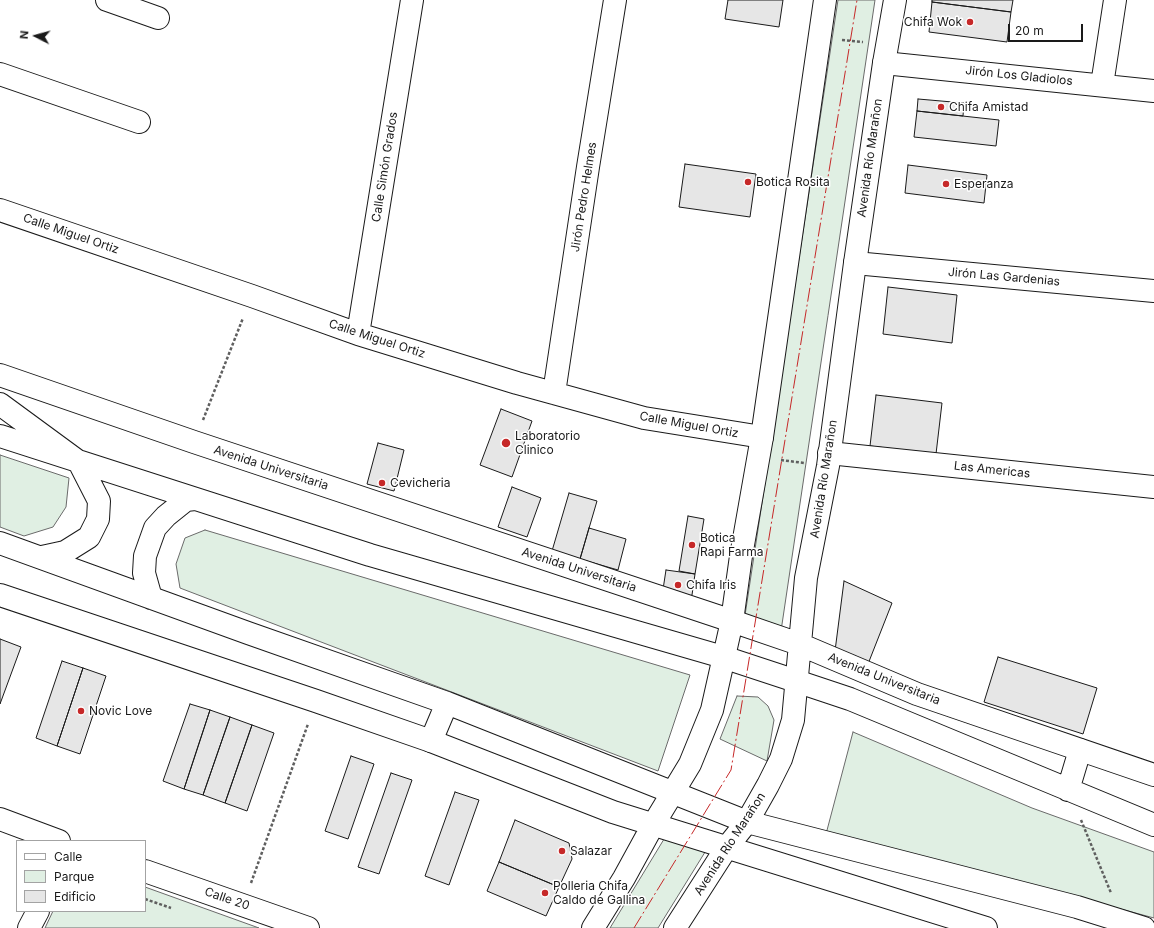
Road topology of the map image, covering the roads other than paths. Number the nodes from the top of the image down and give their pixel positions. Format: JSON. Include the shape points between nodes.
{"nodes":[{"id":1,"x":107,"y":0,"type":"edge"},
{"id":2,"x":412,"y":0,"type":"edge"},
{"id":3,"x":615,"y":0,"type":"edge"},
{"id":4,"x":825,"y":0,"type":"edge"},
{"id":5,"x":895,"y":0,"type":"edge"},
{"id":6,"x":1115,"y":0,"type":"edge"},
{"id":7,"x":158,"y":18,"type":"dead end"},
{"id":8,"x":886,"y":54,"type":"junction"},
{"id":9,"x":0,"y":74,"type":"edge"},
{"id":10,"x":1102,"y":85,"type":"junction"},
{"id":11,"x":1154,"y":91,"type":"edge"},
{"id":12,"x":139,"y":122,"type":"dead end"},
{"id":13,"x":0,"y":210,"type":"edge"},
{"id":14,"x":855,"y":263,"type":"junction"},
{"id":15,"x":1154,"y":291,"type":"edge"},
{"id":16,"x":358,"y":334,"type":"junction"},
{"id":17,"x":0,"y":375,"type":"edge"},
{"id":18,"x":554,"y":393,"type":"junction"},
{"id":19,"x":0,"y":404,"type":"edge"},
{"id":20,"x":0,"y":436,"type":"edge"},
{"id":21,"x":760,"y":447,"type":"junction"},
{"id":22,"x":829,"y":460,"type":"junction"},
{"id":23,"x":79,"y":462,"type":"junction"},
{"id":24,"x":1154,"y":486,"type":"edge"},
{"id":25,"x":195,"y":499,"type":"junction"},
{"id":26,"x":0,"y":543,"type":"edge"},
{"id":27,"x":42,"y":557,"type":"junction"},
{"id":28,"x":1,"y":597,"type":"edge"},
{"id":29,"x":151,"y":598,"type":"junction"},
{"id":30,"x":732,"y":621,"type":"junction"},
{"id":31,"x":799,"y":644,"type":"junction"},
{"id":32,"x":723,"y":657,"type":"junction"},
{"id":33,"x":796,"y":681,"type":"junction"},
{"id":34,"x":447,"y":703,"type":"junction"},
{"id":35,"x":431,"y":741,"type":"junction"},
{"id":36,"x":1080,"y":750,"type":"junction"},
{"id":37,"x":1154,"y":775,"type":"edge"},
{"id":38,"x":1068,"y":790,"type":"junction"},
{"id":39,"x":672,"y":793,"type":"junction"},
{"id":40,"x":0,"y":819,"type":"edge"},
{"id":41,"x":747,"y":822,"type":"junction"},
{"id":42,"x":653,"y":824,"type":"junction"},
{"id":43,"x":1154,"y":825,"type":"edge"},
{"id":44,"x":56,"y":840,"type":"edge"},
{"id":45,"x":727,"y":847,"type":"junction"},
{"id":46,"x":146,"y":871,"type":"edge"},
{"id":47,"x":38,"y":912,"type":"edge"},
{"id":48,"x":1116,"y":925,"type":"edge"},
{"id":49,"x":30,"y":928,"type":"edge"},
{"id":50,"x":308,"y":928,"type":"edge"},
{"id":51,"x":593,"y":928,"type":"edge"},
{"id":52,"x":675,"y":928,"type":"edge"},
{"id":53,"x":986,"y":928,"type":"edge"},
{"id":54,"x":1144,"y":928,"type":"edge"}],
"edges":[{"from":1,"to":7,"type":"main road"},
{"from":2,"to":16,"type":"main road","name":"Calle Simón Grados"},
{"from":3,"to":18,"type":"main road","name":"Jirón Pedro Helmes"},
{"from":4,"to":21,"type":"main road"},
{"from":5,"to":8,"type":"main road","name":"Avenida Río Marañon"},
{"from":6,"to":10,"type":"main road"},
{"from":8,"to":10,"type":"main road","name":"Jirón Los Gladiolos"},
{"from":8,"to":14,"type":"main road","name":"Avenida Río Marañon"},
{"from":9,"to":12,"type":"main road"},
{"from":10,"to":11,"type":"main road","name":"Jirón Los Gladiolos"},
{"from":13,"to":16,"type":"main road","name":"Calle Miguel Ortiz"},
{"from":14,"to":15,"type":"main road","name":"Jirón Las Gardenias"},
{"from":14,"to":22,"type":"main road","name":"Avenida Río Marañon"},
{"from":16,"to":18,"type":"main road","name":"Calle Miguel Ortiz"},
{"from":17,"to":30,"type":"main road","name":"Avenida Universitaria"},
{"from":18,"to":21,"type":"main road","name":"Calle Miguel Ortiz"},
{"from":19,"to":23,"type":"main road"},
{"from":20,"to":23,"type":"main road"},
{"from":21,"to":30,"type":"main road"},
{"from":22,"to":24,"type":"main road","name":"Las Americas"},
{"from":22,"to":31,"type":"main road","name":"Avenida Río Marañon","via":[[806,578]]},
{"from":23,"to":25,"type":"main road"},
{"from":23,"to":27,"type":"main road","via":[[99,501],[98,519],[89,537],[65,552]]},
{"from":25,"to":29,"type":"main road","via":[[186,500],[155,528],[145,556],[144,573]]},
{"from":25,"to":32,"type":"main road","via":[[370,555]]},
{"from":26,"to":27,"type":"main road"},
{"from":27,"to":29,"type":"main road"},
{"from":28,"to":35,"type":"main road"},
{"from":29,"to":34,"type":"main road"},
{"from":30,"to":31,"type":"main road","name":"Avenida Universitaria"},
{"from":30,"to":32,"type":"main road"},
{"from":31,"to":33,"type":"main road","name":"Avenida Río Marañon"},
{"from":31,"to":36,"type":"main road","name":"Avenida Universitaria","via":[[917,694]]},
{"from":32,"to":33,"type":"main road"},
{"from":32,"to":39,"type":"main road","via":[[712,710],[690,764]]},
{"from":33,"to":38,"type":"main road","via":[[850,699]]},
{"from":33,"to":41,"type":"main road","name":"Avenida Río Marañon","via":[[793,720],[781,759]]},
{"from":34,"to":35,"type":"main road"},
{"from":34,"to":39,"type":"main road"},
{"from":35,"to":42,"type":"main road","via":[[613,812]]},
{"from":36,"to":37,"type":"main road","name":"Avenida Universitaria"},
{"from":36,"to":38,"type":"main road"},
{"from":38,"to":43,"type":"main road"},
{"from":39,"to":41,"type":"main road"},
{"from":39,"to":42,"type":"main road"},
{"from":40,"to":44,"type":"main road"},
{"from":41,"to":45,"type":"main road","name":"Avenida Río Marañon"},
{"from":41,"to":48,"type":"main road","via":[[1077,907]]},
{"from":42,"to":45,"type":"main road"},
{"from":42,"to":51,"type":"main road"},
{"from":45,"to":52,"type":"main road","name":"Avenida Río Marañon"},
{"from":45,"to":53,"type":"main road"},
{"from":46,"to":50,"type":"main road","name":"Calle 20"},
{"from":47,"to":49,"type":"main road"},
{"from":48,"to":54,"type":"main road"}]}
